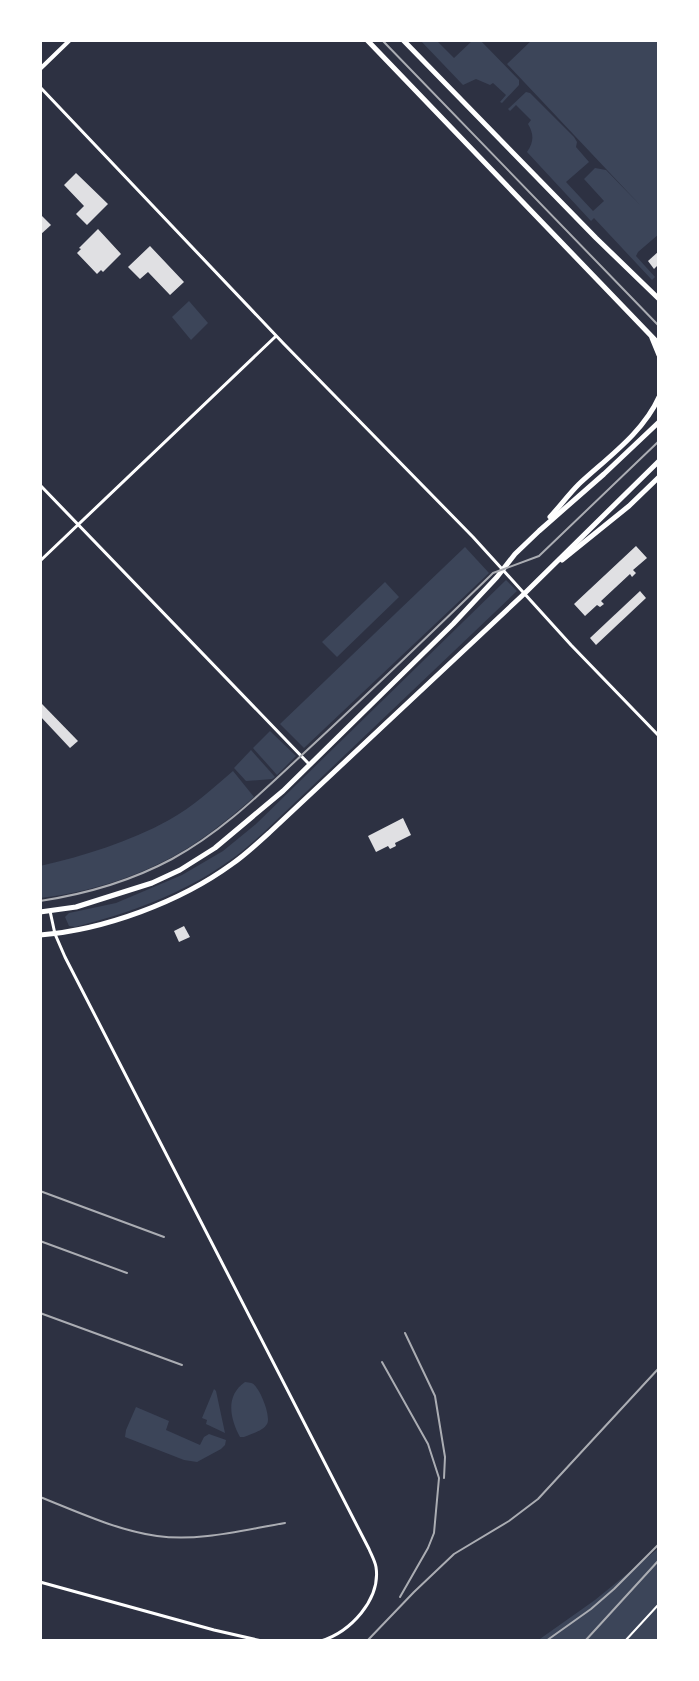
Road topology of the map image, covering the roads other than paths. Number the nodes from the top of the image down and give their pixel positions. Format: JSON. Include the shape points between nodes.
{"nodes":[{"id":1,"x":70,"y":40,"type":"edge"},
{"id":2,"x":367,"y":40,"type":"edge"},
{"id":3,"x":403,"y":40,"type":"edge"},
{"id":4,"x":40,"y":69,"type":"edge"},
{"id":5,"x":40,"y":87,"type":"edge"},
{"id":6,"x":659,"y":299,"type":"edge"},
{"id":7,"x":650,"y":334,"type":"junction"},
{"id":8,"x":276,"y":336,"type":"junction"},
{"id":9,"x":659,"y":344,"type":"edge"},
{"id":10,"x":659,"y":355,"type":"edge"},
{"id":11,"x":659,"y":397,"type":"edge"},
{"id":12,"x":659,"y":422,"type":"edge"},
{"id":13,"x":659,"y":461,"type":"edge"},
{"id":14,"x":659,"y":477,"type":"edge"},
{"id":15,"x":40,"y":485,"type":"edge"},
{"id":16,"x":78,"y":524,"type":"junction"},
{"id":17,"x":539,"y":531,"type":"junction"},
{"id":18,"x":40,"y":561,"type":"edge"},
{"id":19,"x":551,"y":566,"type":"junction"},
{"id":20,"x":503,"y":569,"type":"junction"},
{"id":21,"x":525,"y":593,"type":"junction"},
{"id":22,"x":659,"y":736,"type":"edge"},
{"id":23,"x":309,"y":764,"type":"junction"},
{"id":24,"x":50,"y":911,"type":"junction"},
{"id":25,"x":40,"y":912,"type":"edge"},
{"id":26,"x":55,"y":934,"type":"junction"},
{"id":27,"x":40,"y":935,"type":"edge"},
{"id":28,"x":40,"y":1582,"type":"edge"},
{"id":29,"x":262,"y":1641,"type":"edge"},
{"id":30,"x":321,"y":1641,"type":"edge"}],
"edges":[{"from":1,"to":4,"type":"street"},
{"from":2,"to":7,"type":"main road"},
{"from":3,"to":6,"type":"main road"},
{"from":5,"to":8,"type":"street"},
{"from":7,"to":9,"type":"main road"},
{"from":7,"to":10,"type":"main road"},
{"from":8,"to":16,"type":"street"},
{"from":8,"to":20,"type":"street"},
{"from":11,"to":17,"type":"main road","via":[[638,429]]},
{"from":12,"to":17,"type":"main road"},
{"from":13,"to":19,"type":"main road"},
{"from":14,"to":19,"type":"main road"},
{"from":15,"to":16,"type":"street"},
{"from":16,"to":18,"type":"street"},
{"from":16,"to":23,"type":"street"},
{"from":17,"to":20,"type":"main road"},
{"from":19,"to":21,"type":"main road"},
{"from":20,"to":21,"type":"street"},
{"from":20,"to":23,"type":"main road"},
{"from":21,"to":22,"type":"street"},
{"from":21,"to":26,"type":"main road","via":[[231,865],[152,908]]},
{"from":23,"to":24,"type":"main road","via":[[215,848],[180,870],[113,896]]},
{"from":24,"to":25,"type":"main road"},
{"from":24,"to":26,"type":"street"},
{"from":26,"to":27,"type":"main road"},
{"from":26,"to":30,"type":"street","via":[[376,1566],[368,1603],[344,1630]]},
{"from":28,"to":29,"type":"street"}]}
